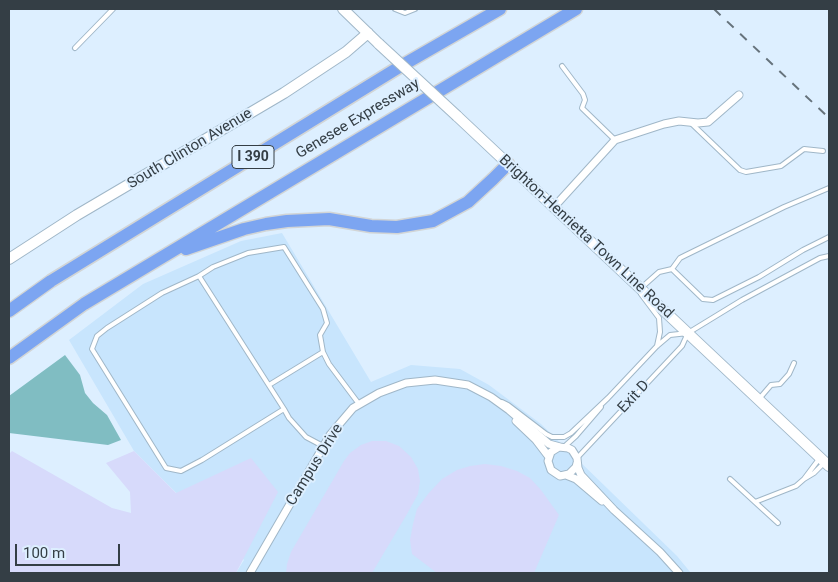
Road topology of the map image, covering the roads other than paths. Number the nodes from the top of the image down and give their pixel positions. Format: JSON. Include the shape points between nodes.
{"nodes":[{"id":1,"x":113,"y":9,"type":"edge"},
{"id":2,"x":343,"y":9,"type":"edge"},
{"id":3,"x":395,"y":9,"type":"edge"},
{"id":4,"x":415,"y":9,"type":"edge"},
{"id":5,"x":500,"y":9,"type":"edge"},
{"id":6,"x":576,"y":9,"type":"edge"},
{"id":7,"x":368,"y":33,"type":"junction"},
{"id":8,"x":75,"y":48,"type":"dead end"},
{"id":9,"x":562,"y":66,"type":"dead end"},
{"id":10,"x":740,"y":95,"type":"dead end"},
{"id":11,"x":689,"y":122,"type":"junction"},
{"id":12,"x":615,"y":140,"type":"junction"},
{"id":13,"x":824,"y":151,"type":"dead end"},
{"id":14,"x":508,"y":164,"type":"junction"},
{"id":15,"x":829,"y":188,"type":"edge"},
{"id":16,"x":554,"y":207,"type":"junction"},
{"id":17,"x":829,"y":237,"type":"edge"},
{"id":18,"x":829,"y":256,"type":"edge"},
{"id":19,"x":9,"y":259,"type":"edge"},
{"id":20,"x":149,"y":265,"type":"junction"},
{"id":21,"x":672,"y":268,"type":"junction"},
{"id":22,"x":199,"y":276,"type":"junction"},
{"id":23,"x":640,"y":290,"type":"junction"},
{"id":24,"x":9,"y":311,"type":"edge"},
{"id":25,"x":688,"y":333,"type":"junction"},
{"id":26,"x":657,"y":346,"type":"junction"},
{"id":27,"x":323,"y":352,"type":"junction"},
{"id":28,"x":9,"y":358,"type":"edge"},
{"id":29,"x":794,"y":363,"type":"dead end"},
{"id":30,"x":269,"y":385,"type":"junction"},
{"id":31,"x":491,"y":397,"type":"junction"},
{"id":32,"x":608,"y":398,"type":"junction"},
{"id":33,"x":759,"y":399,"type":"junction"},
{"id":34,"x":359,"y":404,"type":"junction"},
{"id":35,"x":284,"y":409,"type":"junction"},
{"id":36,"x":324,"y":447,"type":"junction"},
{"id":37,"x":562,"y":447,"type":"junction"},
{"id":38,"x":549,"y":457,"type":"junction"},
{"id":39,"x":577,"y":460,"type":"junction"},
{"id":40,"x":825,"y":462,"type":"edge"},
{"id":41,"x":566,"y":475,"type":"junction"},
{"id":42,"x":730,"y":479,"type":"dead end"},
{"id":43,"x":804,"y":479,"type":"junction"},
{"id":44,"x":755,"y":502,"type":"junction"},
{"id":45,"x":614,"y":510,"type":"junction"},
{"id":46,"x":778,"y":523,"type":"dead end"},
{"id":47,"x":250,"y":573,"type":"edge"},
{"id":48,"x":679,"y":573,"type":"edge"}],
"edges":[{"from":1,"to":8,"type":"lane"},
{"from":2,"to":7,"type":"street","name":"Brighton-Henrietta Town Line Road"},
{"from":3,"to":4,"type":"lane","via":[[405,13]]},
{"from":5,"to":24,"type":"highway","name":"Genesee Expressway","number":"I 390","via":[[51,280]]},
{"from":6,"to":20,"type":"highway","name":"Genesee Expressway","number":"I 390"},
{"from":7,"to":14,"type":"street","name":"Brighton-Henrietta Town Line Road","bridge":true},
{"from":7,"to":19,"type":"street","name":"South Clinton Avenue","via":[[346,52],[284,93],[77,215]]},
{"from":9,"to":12,"type":"lane","via":[[583,94],[582,108]]},
{"from":10,"to":11,"type":"street","via":[[708,122]]},
{"from":11,"to":12,"type":"street","via":[[681,120],[664,124]]},
{"from":11,"to":13,"type":"lane","via":[[746,172],[781,166],[804,149]]},
{"from":12,"to":16,"type":"street"},
{"from":14,"to":16,"type":"street","name":"Brighton-Henrietta Town Line Road"},
{"from":14,"to":20,"type":"highway","via":[[468,202],[433,221],[397,227],[329,219],[266,224],[215,238]]},
{"from":15,"to":21,"type":"lane","via":[[686,254]]},
{"from":16,"to":23,"type":"street","name":"Brighton-Henrietta Town Line Road"},
{"from":17,"to":21,"type":"lane","via":[[713,300],[703,299]]},
{"from":18,"to":25,"type":"lane","via":[[742,300]]},
{"from":20,"to":28,"type":"highway","name":"Genesee Expressway","number":"I 390","via":[[84,304]]},
{"from":21,"to":23,"type":"lane","via":[[658,272]]},
{"from":22,"to":27,"type":"lane","via":[[248,253],[284,247],[323,309],[327,324],[320,335]]},
{"from":22,"to":30,"type":"lane"},
{"from":22,"to":35,"type":"lane","via":[[162,293],[107,328],[97,336],[92,349],[166,468],[181,470],[202,460]]},
{"from":23,"to":25,"type":"street","name":"Brighton-Henrietta Town Line Road"},
{"from":23,"to":26,"type":"lane","via":[[659,318]]},
{"from":25,"to":26,"type":"lane","via":[[670,336]]},
{"from":25,"to":33,"type":"street","name":"Brighton-Henrietta Town Line Road"},
{"from":25,"to":39,"type":"lane","name":"Exit D","via":[[682,346]]},
{"from":26,"to":32,"type":"lane"},
{"from":27,"to":30,"type":"lane"},
{"from":27,"to":34,"type":"lane"},
{"from":29,"to":33,"type":"lane","via":[[790,374],[780,384],[771,385]]},
{"from":30,"to":35,"type":"lane"},
{"from":31,"to":32,"type":"lane","via":[[508,405],[552,437],[571,433]]},
{"from":31,"to":34,"type":"street","name":"Campus Drive","via":[[468,385],[435,380],[406,382]]},
{"from":31,"to":37,"type":"street","name":"Campus Drive","via":[[549,444]]},
{"from":31,"to":38,"type":"street","name":"Campus Drive"},
{"from":32,"to":37,"type":"lane","via":[[591,420]]},
{"from":33,"to":40,"type":"street","name":"Brighton-Henrietta Town Line Road"},
{"from":34,"to":36,"type":"street","name":"Campus Drive","via":[[330,435]]},
{"from":35,"to":36,"type":"lane","via":[[306,437]]},
{"from":36,"to":47,"type":"street","name":"Campus Drive"},
{"from":37,"to":38,"type":"street","via":[[554,449]]},
{"from":37,"to":39,"type":"street","via":[[572,450]]},
{"from":38,"to":41,"type":"street","via":[[551,470],[560,476]]},
{"from":39,"to":41,"type":"street","via":[[573,471]]},
{"from":39,"to":45,"type":"street","via":[[581,475]]},
{"from":40,"to":43,"type":"lane"},
{"from":40,"to":43,"type":"lane"},
{"from":41,"to":45,"type":"street","via":[[576,479]]},
{"from":42,"to":44,"type":"lane"},
{"from":43,"to":44,"type":"lane","via":[[796,486]]},
{"from":44,"to":46,"type":"lane"},
{"from":45,"to":48,"type":"street"}]}
